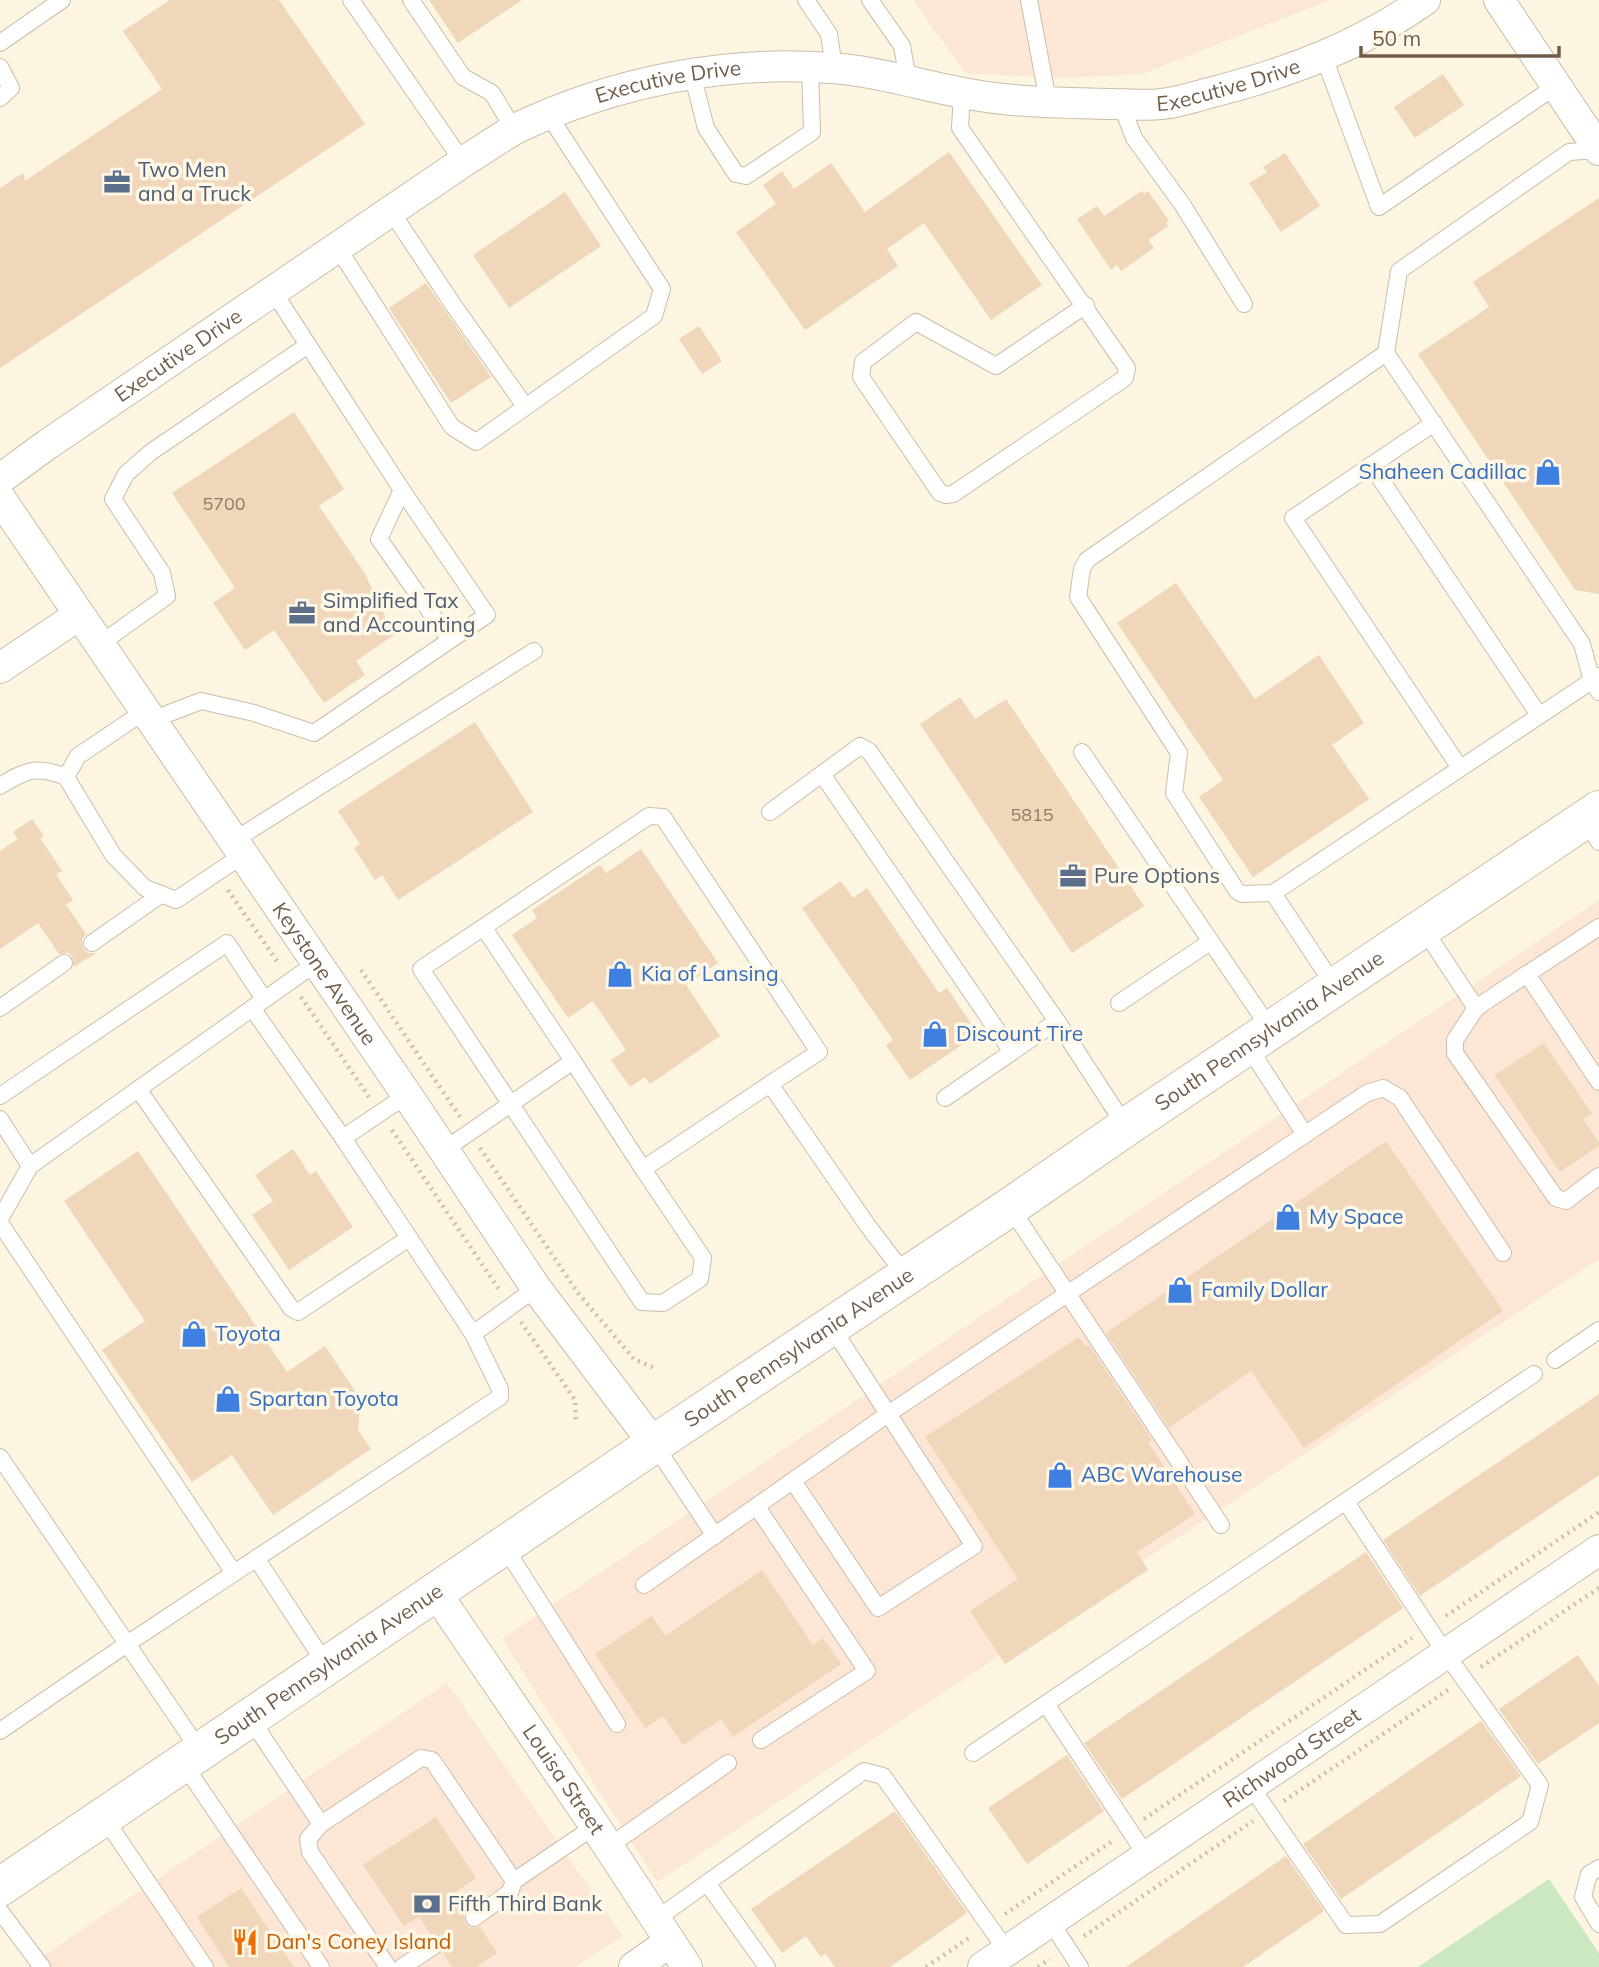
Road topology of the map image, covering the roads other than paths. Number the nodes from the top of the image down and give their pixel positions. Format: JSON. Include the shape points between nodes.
{"nodes":[{"id":1,"x":62,"y":0,"type":"edge"},
{"id":2,"x":351,"y":0,"type":"edge"},
{"id":3,"x":411,"y":0,"type":"edge"},
{"id":4,"x":806,"y":0,"type":"edge"},
{"id":5,"x":870,"y":0,"type":"edge"},
{"id":6,"x":1029,"y":0,"type":"edge"},
{"id":7,"x":1499,"y":0,"type":"edge"},
{"id":8,"x":1410,"y":4,"type":"edge"},
{"id":9,"x":0,"y":43,"type":"edge"},
{"id":10,"x":1324,"y":57,"type":"junction"},
{"id":11,"x":0,"y":67,"type":"edge"},
{"id":12,"x":822,"y":67,"type":"junction"},
{"id":13,"x":692,"y":73,"type":"junction"},
{"id":14,"x":908,"y":79,"type":"junction"},
{"id":15,"x":1556,"y":86,"type":"junction"},
{"id":16,"x":962,"y":93,"type":"junction"},
{"id":17,"x":0,"y":98,"type":"edge"},
{"id":18,"x":1048,"y":101,"type":"junction"},
{"id":19,"x":1121,"y":104,"type":"junction"},
{"id":20,"x":548,"y":114,"type":"junction"},
{"id":21,"x":514,"y":130,"type":"junction"},
{"id":22,"x":1599,"y":150,"type":"edge"},
{"id":23,"x":463,"y":162,"type":"junction"},
{"id":24,"x":390,"y":211,"type":"junction"},
{"id":25,"x":338,"y":248,"type":"junction"},
{"id":26,"x":273,"y":292,"type":"junction"},
{"id":27,"x":1244,"y":304,"type":"dead end"},
{"id":28,"x":1086,"y":305,"type":"junction"},
{"id":29,"x":308,"y":345,"type":"junction"},
{"id":30,"x":1386,"y":353,"type":"junction"},
{"id":31,"x":526,"y":406,"type":"junction"},
{"id":32,"x":1434,"y":423,"type":"junction"},
{"id":33,"x":1371,"y":465,"type":"junction"},
{"id":34,"x":0,"y":479,"type":"edge"},
{"id":35,"x":402,"y":490,"type":"junction"},
{"id":36,"x":0,"y":498,"type":"edge"},
{"id":37,"x":79,"y":615,"type":"junction"},
{"id":38,"x":450,"y":640,"type":"junction"},
{"id":39,"x":100,"y":644,"type":"junction"},
{"id":40,"x":534,"y":651,"type":"dead end"},
{"id":41,"x":0,"y":668,"type":"edge"},
{"id":42,"x":1597,"y":683,"type":"edge"},
{"id":43,"x":1539,"y":715,"type":"junction"},
{"id":44,"x":149,"y":717,"type":"junction"},
{"id":45,"x":1082,"y":752,"type":"dead end"},
{"id":46,"x":1460,"y":768,"type":"junction"},
{"id":47,"x":822,"y":774,"type":"junction"},
{"id":48,"x":66,"y":778,"type":"junction"},
{"id":49,"x":0,"y":786,"type":"edge"},
{"id":50,"x":770,"y":812,"type":"dead end"},
{"id":51,"x":1594,"y":824,"type":"edge"},
{"id":52,"x":238,"y":848,"type":"junction"},
{"id":53,"x":1273,"y":893,"type":"junction"},
{"id":54,"x":162,"y":894,"type":"junction"},
{"id":55,"x":1599,"y":927,"type":"edge"},
{"id":56,"x":484,"y":928,"type":"junction"},
{"id":57,"x":1423,"y":928,"type":"junction"},
{"id":58,"x":1210,"y":942,"type":"junction"},
{"id":59,"x":92,"y":943,"type":"dead end"},
{"id":60,"x":64,"y":963,"type":"dead end"},
{"id":61,"x":316,"y":963,"type":"junction"},
{"id":62,"x":1527,"y":974,"type":"junction"},
{"id":63,"x":1335,"y":987,"type":"junction"},
{"id":64,"x":1119,"y":1003,"type":"dead end"},
{"id":65,"x":258,"y":1004,"type":"junction"},
{"id":66,"x":0,"y":1008,"type":"edge"},
{"id":67,"x":1476,"y":1008,"type":"junction"},
{"id":68,"x":1057,"y":1021,"type":"junction"},
{"id":69,"x":1259,"y":1038,"type":"junction"},
{"id":70,"x":1012,"y":1052,"type":"junction"},
{"id":71,"x":573,"y":1061,"type":"junction"},
{"id":72,"x":1599,"y":1082,"type":"edge"},
{"id":73,"x":770,"y":1084,"type":"junction"},
{"id":74,"x":138,"y":1089,"type":"junction"},
{"id":75,"x":407,"y":1094,"type":"junction"},
{"id":76,"x":0,"y":1096,"type":"edge"},
{"id":77,"x":945,"y":1098,"type":"dead end"},
{"id":78,"x":512,"y":1103,"type":"junction"},
{"id":79,"x":0,"y":1119,"type":"edge"},
{"id":80,"x":1126,"y":1127,"type":"junction"},
{"id":81,"x":1304,"y":1133,"type":"junction"},
{"id":82,"x":343,"y":1138,"type":"junction"},
{"id":83,"x":444,"y":1150,"type":"junction"},
{"id":84,"x":30,"y":1166,"type":"junction"},
{"id":85,"x":643,"y":1169,"type":"junction"},
{"id":86,"x":1599,"y":1176,"type":"edge"},
{"id":87,"x":1010,"y":1208,"type":"junction"},
{"id":88,"x":0,"y":1221,"type":"edge"},
{"id":89,"x":409,"y":1238,"type":"junction"},
{"id":90,"x":1503,"y":1253,"type":"dead end"},
{"id":91,"x":906,"y":1276,"type":"junction"},
{"id":92,"x":536,"y":1288,"type":"junction"},
{"id":93,"x":1068,"y":1294,"type":"junction"},
{"id":94,"x":831,"y":1326,"type":"junction"},
{"id":95,"x":1599,"y":1330,"type":"edge"},
{"id":96,"x":473,"y":1334,"type":"junction"},
{"id":97,"x":1555,"y":1360,"type":"dead end"},
{"id":98,"x":1534,"y":1374,"type":"dead end"},
{"id":99,"x":888,"y":1414,"type":"junction"},
{"id":100,"x":654,"y":1444,"type":"junction"},
{"id":101,"x":0,"y":1457,"type":"edge"},
{"id":102,"x":793,"y":1482,"type":"junction"},
{"id":103,"x":1346,"y":1502,"type":"junction"},
{"id":104,"x":757,"y":1507,"type":"junction"},
{"id":105,"x":1221,"y":1525,"type":"dead end"},
{"id":106,"x":715,"y":1536,"type":"junction"},
{"id":107,"x":504,"y":1546,"type":"junction"},
{"id":108,"x":1599,"y":1550,"type":"edge"},
{"id":109,"x":256,"y":1558,"type":"junction"},
{"id":110,"x":234,"y":1573,"type":"junction"},
{"id":111,"x":644,"y":1585,"type":"dead end"},
{"id":112,"x":436,"y":1593,"type":"junction"},
{"id":113,"x":127,"y":1644,"type":"junction"},
{"id":114,"x":1446,"y":1654,"type":"junction"},
{"id":115,"x":327,"y":1666,"type":"junction"},
{"id":116,"x":1046,"y":1704,"type":"junction"},
{"id":117,"x":250,"y":1718,"type":"junction"},
{"id":118,"x":617,"y":1724,"type":"dead end"},
{"id":119,"x":0,"y":1731,"type":"edge"},
{"id":120,"x":761,"y":1740,"type":"dead end"},
{"id":121,"x":973,"y":1753,"type":"dead end"},
{"id":122,"x":191,"y":1757,"type":"junction"},
{"id":123,"x":728,"y":1763,"type":"dead end"},
{"id":124,"x":1250,"y":1785,"type":"junction"},
{"id":125,"x":103,"y":1816,"type":"junction"},
{"id":126,"x":321,"y":1824,"type":"junction"},
{"id":127,"x":601,"y":1836,"type":"junction"},
{"id":128,"x":1146,"y":1855,"type":"junction"},
{"id":129,"x":1599,"y":1868,"type":"edge"},
{"id":130,"x":514,"y":1881,"type":"junction"},
{"id":131,"x":707,"y":1883,"type":"junction"},
{"id":132,"x":0,"y":1887,"type":"edge"},
{"id":133,"x":0,"y":1911,"type":"edge"},
{"id":134,"x":474,"y":1918,"type":"dead end"},
{"id":135,"x":1050,"y":1921,"type":"junction"},
{"id":136,"x":1599,"y":1924,"type":"edge"},
{"id":137,"x":662,"y":1931,"type":"junction"},
{"id":138,"x":437,"y":1944,"type":"dead end"},
{"id":139,"x":995,"y":1959,"type":"edge"},
{"id":140,"x":42,"y":1967,"type":"edge"},
{"id":141,"x":205,"y":1967,"type":"edge"},
{"id":142,"x":321,"y":1967,"type":"edge"},
{"id":143,"x":388,"y":1967,"type":"edge"},
{"id":144,"x":402,"y":1967,"type":"edge"},
{"id":145,"x":634,"y":1967,"type":"edge"},
{"id":146,"x":687,"y":1967,"type":"edge"},
{"id":147,"x":767,"y":1967,"type":"edge"},
{"id":148,"x":1080,"y":1967,"type":"edge"}],
"edges":[{"from":1,"to":9,"type":"lane"},
{"from":2,"to":23,"type":"lane"},
{"from":3,"to":21,"type":"lane","via":[[463,77],[492,93]]},
{"from":4,"to":12,"type":"lane","via":[[829,34]]},
{"from":5,"to":14,"type":"lane","via":[[902,46]]},
{"from":6,"to":18,"type":"lane"},
{"from":7,"to":15,"type":"street"},
{"from":8,"to":10,"type":"street","name":"Executive Drive","via":[[1370,34]]},
{"from":10,"to":15,"type":"lane","via":[[1379,207]]},
{"from":10,"to":19,"type":"street","name":"Executive Drive","via":[[1268,78],[1163,104]]},
{"from":11,"to":17,"type":"lane","via":[[10,88]]},
{"from":12,"to":13,"type":"street","name":"Executive Drive","via":[[746,67]]},
{"from":12,"to":13,"type":"lane","via":[[812,132],[747,176],[736,174],[706,128]]},
{"from":12,"to":14,"type":"street","name":"Executive Drive"},
{"from":13,"to":20,"type":"street","name":"Executive Drive","via":[[617,90]]},
{"from":14,"to":16,"type":"street","name":"Executive Drive"},
{"from":15,"to":22,"type":"street"},
{"from":16,"to":18,"type":"street","name":"Executive Drive"},
{"from":16,"to":28,"type":"lane","via":[[960,128]]},
{"from":18,"to":19,"type":"street","name":"Executive Drive"},
{"from":19,"to":27,"type":"lane","via":[[1134,138]]},
{"from":20,"to":21,"type":"street","name":"Executive Drive"},
{"from":20,"to":31,"type":"lane","via":[[663,289],[654,317]]},
{"from":21,"to":23,"type":"street","name":"Executive Drive"},
{"from":22,"to":30,"type":"lane","via":[[1569,152],[1399,271]]},
{"from":23,"to":24,"type":"street","name":"Executive Drive"},
{"from":24,"to":25,"type":"street","name":"Executive Drive"},
{"from":24,"to":31,"type":"lane"},
{"from":25,"to":26,"type":"street","name":"Executive Drive"},
{"from":25,"to":31,"type":"lane","via":[[452,427],[476,442]]},
{"from":26,"to":29,"type":"lane"},
{"from":26,"to":34,"type":"street","name":"Executive Drive"},
{"from":28,"to":28,"type":"lane","via":[[1127,368],[1125,378],[953,494],[940,493],[860,377],[863,362],[916,322],[996,366]]},
{"from":29,"to":35,"type":"lane"},
{"from":29,"to":39,"type":"lane","via":[[126,474],[113,499],[162,573],[167,596]]},
{"from":30,"to":32,"type":"lane"},
{"from":30,"to":53,"type":"lane","via":[[1087,560],[1082,569],[1078,597],[1178,753],[1174,793],[1237,891]]},
{"from":32,"to":33,"type":"lane"},
{"from":32,"to":42,"type":"lane","via":[[1581,644]]},
{"from":33,"to":43,"type":"lane"},
{"from":33,"to":46,"type":"lane","via":[[1293,518]]},
{"from":35,"to":38,"type":"lane","via":[[379,538]]},
{"from":35,"to":38,"type":"lane","via":[[487,615]]},
{"from":36,"to":37,"type":"street","name":"Keystone Avenue"},
{"from":37,"to":39,"type":"street","name":"Keystone Avenue"},
{"from":37,"to":41,"type":"street"},
{"from":38,"to":44,"type":"lane","via":[[314,733],[201,701]]},
{"from":39,"to":44,"type":"street","name":"Keystone Avenue"},
{"from":40,"to":52,"type":"lane"},
{"from":42,"to":43,"type":"lane"},
{"from":43,"to":46,"type":"lane"},
{"from":44,"to":48,"type":"lane","via":[[78,756]]},
{"from":44,"to":52,"type":"street","name":"Keystone Avenue"},
{"from":45,"to":58,"type":"lane"},
{"from":46,"to":53,"type":"lane"},
{"from":47,"to":50,"type":"lane"},
{"from":47,"to":68,"type":"lane","via":[[860,746],[869,751]]},
{"from":47,"to":70,"type":"lane"},
{"from":48,"to":49,"type":"lane","via":[[35,769]]},
{"from":48,"to":54,"type":"lane","via":[[113,855],[145,888]]},
{"from":51,"to":57,"type":"main road","name":"South Pennsylvania Avenue"},
{"from":52,"to":54,"type":"lane","via":[[216,872],[176,900]]},
{"from":52,"to":61,"type":"street","name":"Keystone Avenue"},
{"from":53,"to":63,"type":"lane"},
{"from":54,"to":59,"type":"lane"},
{"from":55,"to":62,"type":"lane"},
{"from":56,"to":71,"type":"lane"},
{"from":56,"to":73,"type":"lane","via":[[649,816],[663,817],[819,1052]]},
{"from":56,"to":78,"type":"lane","via":[[421,969]]},
{"from":57,"to":63,"type":"main road","name":"South Pennsylvania Avenue"},
{"from":57,"to":67,"type":"lane"},
{"from":58,"to":64,"type":"lane"},
{"from":58,"to":69,"type":"lane"},
{"from":60,"to":66,"type":"lane"},
{"from":61,"to":65,"type":"lane"},
{"from":61,"to":75,"type":"street","name":"Keystone Avenue"},
{"from":62,"to":67,"type":"lane"},
{"from":62,"to":72,"type":"lane"},
{"from":63,"to":69,"type":"main road","name":"South Pennsylvania Avenue"},
{"from":65,"to":74,"type":"lane"},
{"from":65,"to":76,"type":"lane","via":[[228,943]]},
{"from":65,"to":82,"type":"lane"},
{"from":67,"to":86,"type":"lane","via":[[1455,1040],[1455,1053],[1556,1198],[1566,1201]]},
{"from":68,"to":70,"type":"lane"},
{"from":68,"to":80,"type":"lane"},
{"from":69,"to":80,"type":"main road","name":"South Pennsylvania Avenue"},
{"from":69,"to":81,"type":"lane"},
{"from":70,"to":77,"type":"lane"},
{"from":71,"to":78,"type":"lane"},
{"from":71,"to":85,"type":"lane"},
{"from":73,"to":85,"type":"lane"},
{"from":73,"to":91,"type":"lane"},
{"from":74,"to":84,"type":"lane"},
{"from":74,"to":89,"type":"lane","via":[[298,1312]]},
{"from":75,"to":82,"type":"lane"},
{"from":75,"to":83,"type":"street","name":"Keystone Avenue"},
{"from":78,"to":83,"type":"lane"},
{"from":78,"to":85,"type":"lane","via":[[642,1302],[663,1303],[700,1279],[703,1258]]},
{"from":79,"to":84,"type":"lane"},
{"from":80,"to":87,"type":"main road","name":"South Pennsylvania Avenue"},
{"from":81,"to":90,"type":"lane","via":[[1367,1093],[1383,1088],[1400,1098]]},
{"from":81,"to":93,"type":"lane"},
{"from":82,"to":89,"type":"lane"},
{"from":83,"to":92,"type":"street","name":"Keystone Avenue"},
{"from":84,"to":88,"type":"lane"},
{"from":87,"to":91,"type":"main road","name":"South Pennsylvania Avenue"},
{"from":87,"to":93,"type":"lane"},
{"from":88,"to":110,"type":"lane"},
{"from":89,"to":96,"type":"lane"},
{"from":91,"to":94,"type":"main road","name":"South Pennsylvania Avenue"},
{"from":92,"to":96,"type":"lane"},
{"from":92,"to":100,"type":"street","name":"Keystone Avenue"},
{"from":93,"to":99,"type":"lane"},
{"from":93,"to":105,"type":"lane"},
{"from":94,"to":99,"type":"lane"},
{"from":94,"to":100,"type":"main road","name":"South Pennsylvania Avenue"},
{"from":95,"to":97,"type":"lane"},
{"from":96,"to":109,"type":"lane","via":[[500,1388],[500,1397]]},
{"from":98,"to":103,"type":"lane"},
{"from":99,"to":102,"type":"lane"},
{"from":99,"to":102,"type":"lane","via":[[974,1546],[878,1608]]},
{"from":100,"to":106,"type":"lane"},
{"from":100,"to":107,"type":"main road","name":"South Pennsylvania Avenue"},
{"from":101,"to":113,"type":"lane"},
{"from":102,"to":104,"type":"lane"},
{"from":103,"to":114,"type":"lane"},
{"from":103,"to":116,"type":"lane"},
{"from":104,"to":106,"type":"lane"},
{"from":104,"to":120,"type":"lane","via":[[867,1671]]},
{"from":106,"to":111,"type":"lane"},
{"from":107,"to":112,"type":"main road","name":"South Pennsylvania Avenue"},
{"from":107,"to":118,"type":"lane"},
{"from":108,"to":114,"type":"street","name":"Richwood Street"},
{"from":109,"to":110,"type":"lane"},
{"from":109,"to":115,"type":"lane"},
{"from":110,"to":113,"type":"lane"},
{"from":112,"to":115,"type":"main road","name":"South Pennsylvania Avenue"},
{"from":112,"to":127,"type":"street","name":"Louisa Street"},
{"from":113,"to":119,"type":"lane"},
{"from":113,"to":122,"type":"lane"},
{"from":114,"to":124,"type":"street","name":"Richwood Street"},
{"from":114,"to":124,"type":"lane","via":[[1540,1785],[1530,1822],[1403,1909],[1380,1924],[1346,1925]]},
{"from":115,"to":117,"type":"main road","name":"South Pennsylvania Avenue"},
{"from":116,"to":121,"type":"lane"},
{"from":116,"to":128,"type":"lane"},
{"from":117,"to":122,"type":"main road","name":"South Pennsylvania Avenue"},
{"from":117,"to":126,"type":"lane"},
{"from":122,"to":125,"type":"main road","name":"South Pennsylvania Avenue"},
{"from":122,"to":142,"type":"lane"},
{"from":123,"to":127,"type":"lane"},
{"from":124,"to":128,"type":"street","name":"Richwood Street"},
{"from":125,"to":132,"type":"main road","name":"South Pennsylvania Avenue"},
{"from":125,"to":141,"type":"lane"},
{"from":126,"to":130,"type":"lane","via":[[427,1757]]},
{"from":126,"to":143,"type":"lane","via":[[308,1839],[310,1852]]},
{"from":127,"to":130,"type":"lane"},
{"from":127,"to":137,"type":"street","name":"Louisa Street"},
{"from":128,"to":135,"type":"street","name":"Richwood Street"},
{"from":129,"to":136,"type":"lane","via":[[1589,1874],[1583,1897]]},
{"from":130,"to":134,"type":"lane","via":[[510,1892]]},
{"from":131,"to":137,"type":"lane"},
{"from":131,"to":139,"type":"lane","via":[[864,1771],[883,1776],[989,1924]]},
{"from":131,"to":147,"type":"lane"},
{"from":133,"to":140,"type":"lane"},
{"from":135,"to":139,"type":"street","name":"Richwood Street"},
{"from":135,"to":148,"type":"lane"},
{"from":137,"to":145,"type":"street"},
{"from":137,"to":146,"type":"street","name":"Louisa Street"},
{"from":138,"to":144,"type":"lane"}]}
